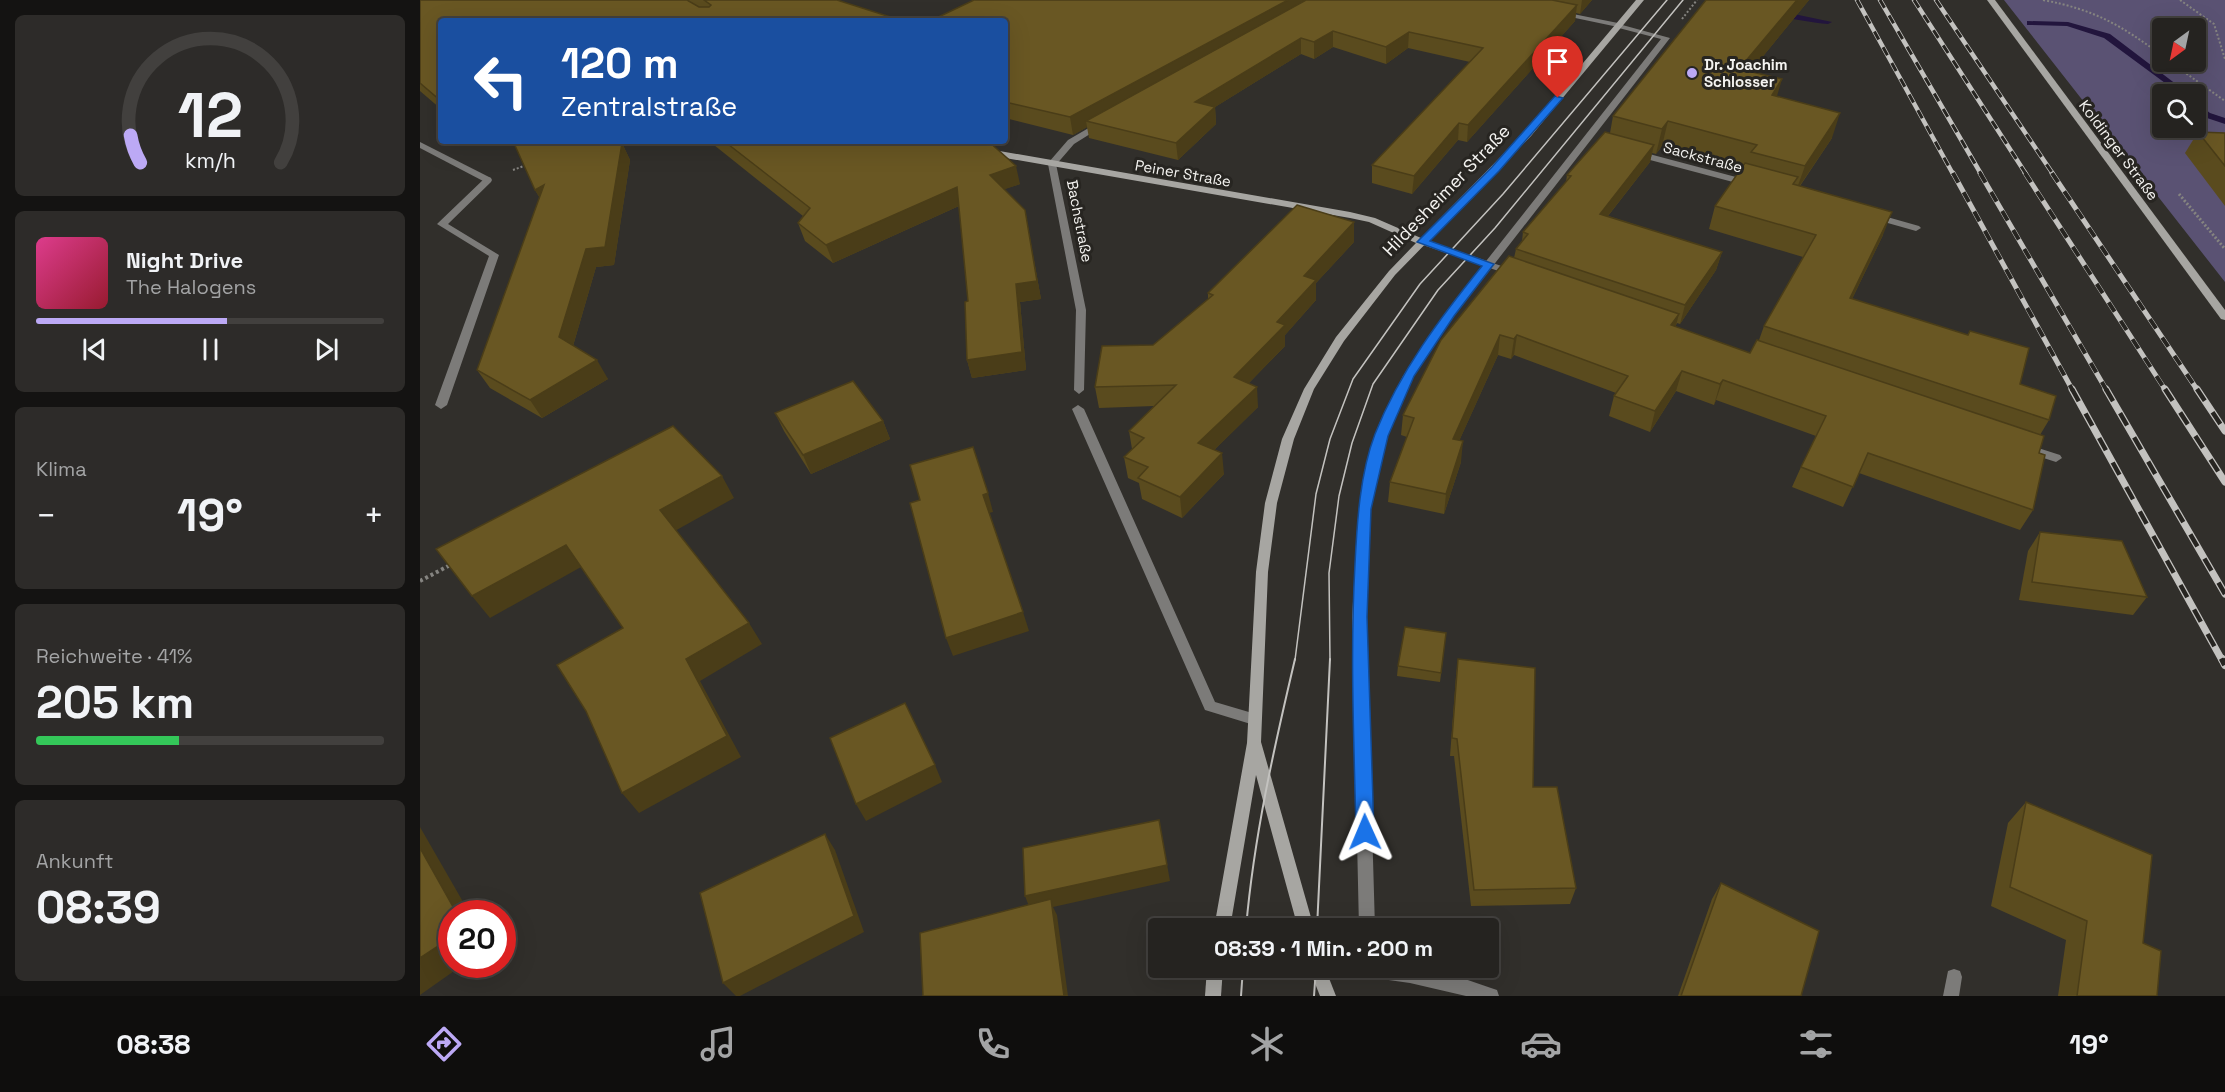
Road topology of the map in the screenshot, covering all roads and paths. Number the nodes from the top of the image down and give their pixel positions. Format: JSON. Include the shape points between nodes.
{"nodes":[{"id":1,"x":1640,"y":0,"type":"edge"},
{"id":2,"x":1991,"y":0,"type":"edge"},
{"id":3,"x":2043,"y":0,"type":"edge"},
{"id":4,"x":2180,"y":0,"type":"edge"},
{"id":5,"x":1552,"y":12,"type":"edge"},
{"id":6,"x":1618,"y":25,"type":"junction"},
{"id":7,"x":2152,"y":48,"type":"edge"},
{"id":8,"x":2225,"y":60,"type":"edge"},
{"id":9,"x":2184,"y":72,"type":"edge"},
{"id":10,"x":2225,"y":101,"type":"edge"},
{"id":11,"x":1111,"y":120,"type":"edge"},
{"id":12,"x":420,"y":146,"type":"edge"},
{"id":13,"x":976,"y":149,"type":"edge"},
{"id":14,"x":1633,"y":153,"type":"edge"},
{"id":15,"x":532,"y":163,"type":"edge"},
{"id":16,"x":1052,"y":164,"type":"junction"},
{"id":17,"x":488,"y":180,"type":"junction"},
{"id":18,"x":1758,"y":186,"type":"edge"},
{"id":19,"x":2179,"y":194,"type":"dead end"},
{"id":20,"x":1860,"y":213,"type":"edge"},
{"id":21,"x":1917,"y":228,"type":"dead end"},
{"id":22,"x":1423,"y":242,"type":"junction"},
{"id":23,"x":2225,"y":249,"type":"edge"},
{"id":24,"x":1489,"y":264,"type":"junction"},
{"id":25,"x":1523,"y":276,"type":"edge"},
{"id":26,"x":2225,"y":316,"type":"edge"},
{"id":27,"x":1079,"y":390,"type":"dead end"},
{"id":28,"x":441,"y":405,"type":"dead end"},
{"id":29,"x":1078,"y":409,"type":"dead end"},
{"id":30,"x":2011,"y":443,"type":"edge"},
{"id":31,"x":2056,"y":458,"type":"dead end"},
{"id":32,"x":461,"y":559,"type":"edge"},
{"id":33,"x":420,"y":581,"type":"edge"},
{"id":34,"x":1254,"y":719,"type":"junction"},
{"id":35,"x":1254,"y":742,"type":"junction"},
{"id":36,"x":1224,"y":918,"type":"edge"},
{"id":37,"x":1303,"y":918,"type":"edge"},
{"id":38,"x":1367,"y":918,"type":"edge"},
{"id":39,"x":1214,"y":978,"type":"edge"},
{"id":40,"x":1321,"y":978,"type":"edge"},
{"id":41,"x":1434,"y":978,"type":"edge"},
{"id":42,"x":1954,"y":978,"type":"dead end"},
{"id":43,"x":1213,"y":996,"type":"edge"},
{"id":44,"x":1328,"y":996,"type":"edge"},
{"id":45,"x":1491,"y":996,"type":"edge"},
{"id":46,"x":1951,"y":996,"type":"edge"}],
"edges":[{"from":1,"to":6,"type":"street","name":"Hildesheimer Straße"},
{"from":2,"to":26,"type":"street","name":"Koldinger Straße"},
{"from":3,"to":7,"type":"path","via":[[2075,6],[2118,24]]},
{"from":4,"to":8,"type":"path","via":[[2214,24]]},
{"from":5,"to":6,"type":"street"},
{"from":6,"to":22,"type":"street","name":"Hildesheimer Straße","via":[[1528,134]]},
{"from":6,"to":24,"type":"street","via":[[1666,38],[1593,142]]},
{"from":9,"to":10,"type":"path"},
{"from":11,"to":16,"type":"street","name":"Bachstraße","via":[[1071,142]]},
{"from":12,"to":17,"type":"street"},
{"from":13,"to":16,"type":"street","name":"Peiner Straße"},
{"from":14,"to":18,"type":"street","name":"Sackstraße"},
{"from":15,"to":17,"type":"path"},
{"from":16,"to":22,"type":"street","name":"Peiner Straße","via":[[1350,215]]},
{"from":16,"to":27,"type":"street","name":"Bachstraße","via":[[1080,310]]},
{"from":17,"to":28,"type":"street","via":[[442,224],[494,255]]},
{"from":19,"to":23,"type":"path"},
{"from":20,"to":21,"type":"street"},
{"from":22,"to":24,"type":"street"},
{"from":22,"to":34,"type":"street","name":"Hildesheimer Straße","via":[[1392,273],[1340,339],[1309,389],[1288,439],[1271,503],[1262,572]]},
{"from":24,"to":25,"type":"street"},
{"from":24,"to":38,"type":"street","via":[[1408,376],[1381,436],[1365,509],[1359,617]]},
{"from":29,"to":34,"type":"street","via":[[1210,706]]},
{"from":30,"to":31,"type":"street"},
{"from":32,"to":33,"type":"path"},
{"from":34,"to":35,"type":"street","name":"Hildesheimer Straße"},
{"from":35,"to":36,"type":"street","name":"Hildesheimer Straße"},
{"from":35,"to":37,"type":"street","name":"Hildesheimer Straße"},
{"from":39,"to":43,"type":"street"},
{"from":40,"to":44,"type":"street"},
{"from":41,"to":45,"type":"street"},
{"from":42,"to":46,"type":"street"}]}
